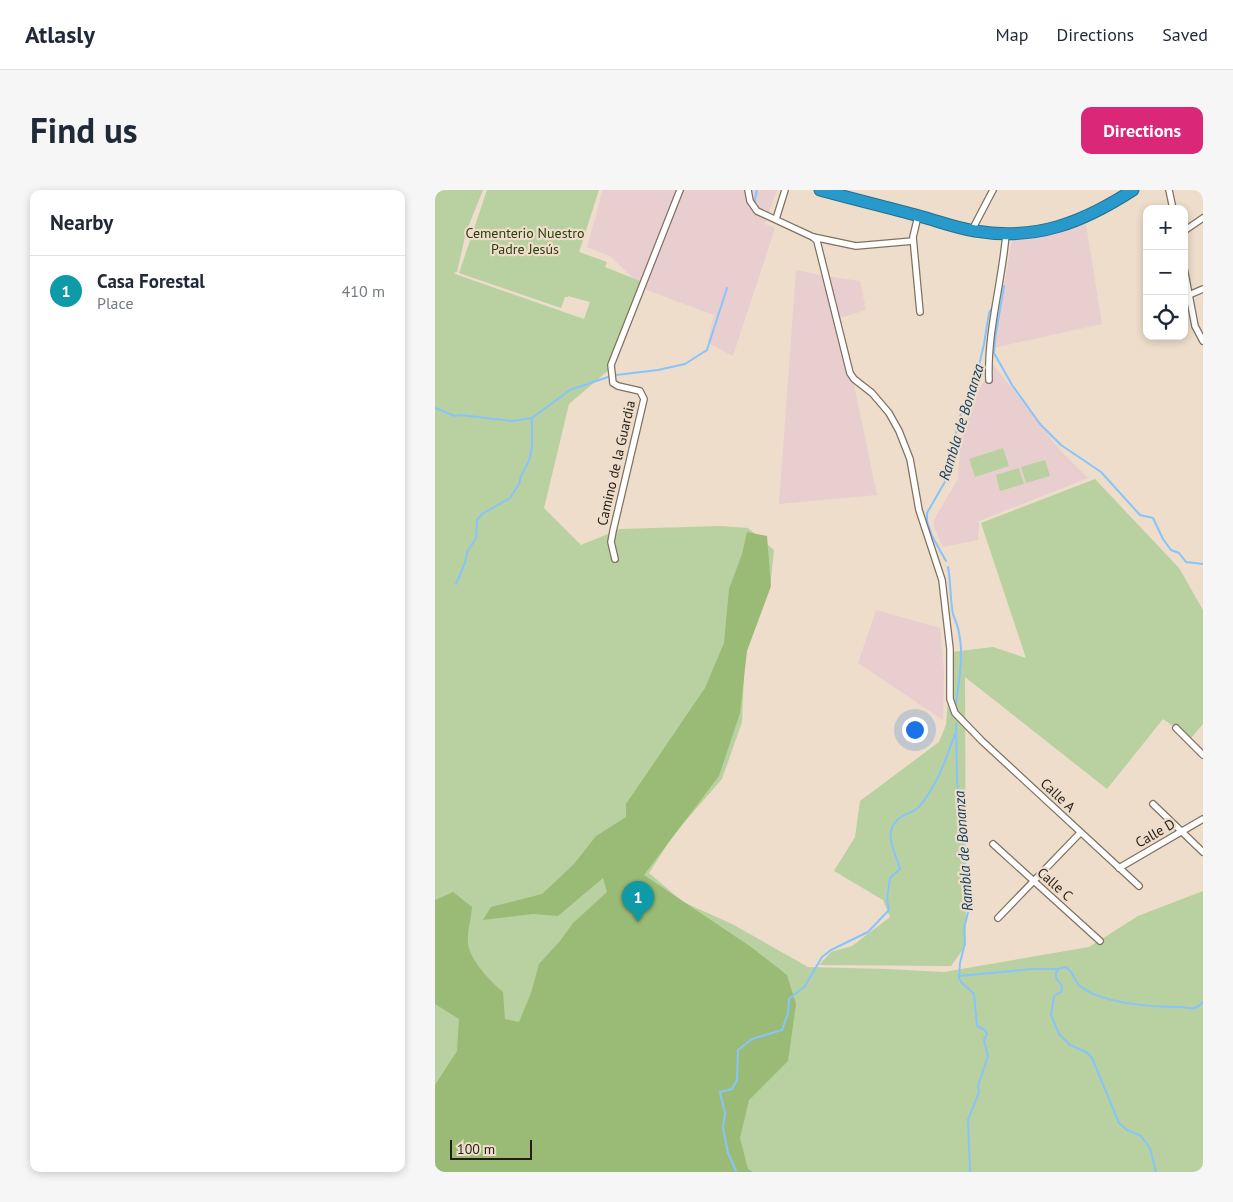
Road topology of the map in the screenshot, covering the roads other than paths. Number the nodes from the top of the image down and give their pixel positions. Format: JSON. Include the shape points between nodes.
{"nodes":[{"id":1,"x":680,"y":190,"type":"edge"},
{"id":2,"x":748,"y":190,"type":"edge"},
{"id":3,"x":785,"y":190,"type":"edge"},
{"id":4,"x":819,"y":190,"type":"edge"},
{"id":5,"x":993,"y":190,"type":"edge"},
{"id":6,"x":1133,"y":190,"type":"edge"},
{"id":7,"x":1169,"y":190,"type":"edge"},
{"id":8,"x":1172,"y":205,"type":"edge"},
{"id":9,"x":918,"y":216,"type":"junction"},
{"id":10,"x":1203,"y":218,"type":"edge"},
{"id":11,"x":776,"y":220,"type":"junction"},
{"id":12,"x":1188,"y":228,"type":"edge"},
{"id":13,"x":973,"y":230,"type":"junction"},
{"id":14,"x":1006,"y":234,"type":"junction"},
{"id":15,"x":813,"y":237,"type":"junction"},
{"id":16,"x":913,"y":241,"type":"junction"},
{"id":17,"x":1203,"y":289,"type":"edge"},
{"id":18,"x":1188,"y":290,"type":"edge"},
{"id":19,"x":1189,"y":295,"type":"junction"},
{"id":20,"x":920,"y":312,"type":"dead end"},
{"id":21,"x":1203,"y":341,"type":"edge"},
{"id":22,"x":989,"y":380,"type":"dead end"},
{"id":23,"x":615,"y":559,"type":"dead end"},
{"id":24,"x":1175,"y":728,"type":"dead end"},
{"id":25,"x":1203,"y":755,"type":"edge"},
{"id":26,"x":1153,"y":804,"type":"dead end"},
{"id":27,"x":1203,"y":819,"type":"edge"},
{"id":28,"x":1182,"y":832,"type":"junction"},
{"id":29,"x":1081,"y":833,"type":"junction"},
{"id":30,"x":993,"y":844,"type":"dead end"},
{"id":31,"x":1203,"y":852,"type":"edge"},
{"id":32,"x":1119,"y":868,"type":"junction"},
{"id":33,"x":1033,"y":882,"type":"junction"},
{"id":34,"x":1139,"y":886,"type":"dead end"},
{"id":35,"x":998,"y":918,"type":"dead end"},
{"id":36,"x":1100,"y":941,"type":"dead end"}],
"edges":[{"from":1,"to":23,"type":"street","name":"Camino de la Guardia","via":[[611,365],[613,383],[640,391],[645,399],[613,531],[611,542]]},
{"from":2,"to":11,"type":"street","via":[[752,206]]},
{"from":3,"to":11,"type":"street"},
{"from":4,"to":9,"type":"highway"},
{"from":5,"to":13,"type":"street"},
{"from":6,"to":14,"type":"highway","via":[[1099,211],[1063,226]]},
{"from":7,"to":8,"type":"street"},
{"from":9,"to":13,"type":"highway"},
{"from":9,"to":16,"type":"street"},
{"from":10,"to":12,"type":"street"},
{"from":11,"to":15,"type":"street"},
{"from":13,"to":14,"type":"highway"},
{"from":14,"to":22,"type":"street","via":[[988,355]]},
{"from":15,"to":16,"type":"street","via":[[856,246]]},
{"from":15,"to":29,"type":"street","name":"Calle A","via":[[819,248],[850,373],[889,414],[910,459],[919,510],[942,580],[950,649],[950,699],[955,713]]},
{"from":16,"to":20,"type":"street"},
{"from":17,"to":19,"type":"street"},
{"from":18,"to":19,"type":"street"},
{"from":19,"to":21,"type":"street","via":[[1195,326]]},
{"from":24,"to":25,"type":"street"},
{"from":26,"to":28,"type":"street"},
{"from":27,"to":28,"type":"street","name":"Calle D"},
{"from":28,"to":31,"type":"street"},
{"from":28,"to":32,"type":"street","name":"Calle D"},
{"from":29,"to":32,"type":"street","name":"Calle A"},
{"from":29,"to":33,"type":"street"},
{"from":30,"to":33,"type":"street","name":"Calle C"},
{"from":32,"to":34,"type":"street","name":"Calle A"},
{"from":33,"to":35,"type":"street"},
{"from":33,"to":36,"type":"street","name":"Calle C"}]}
